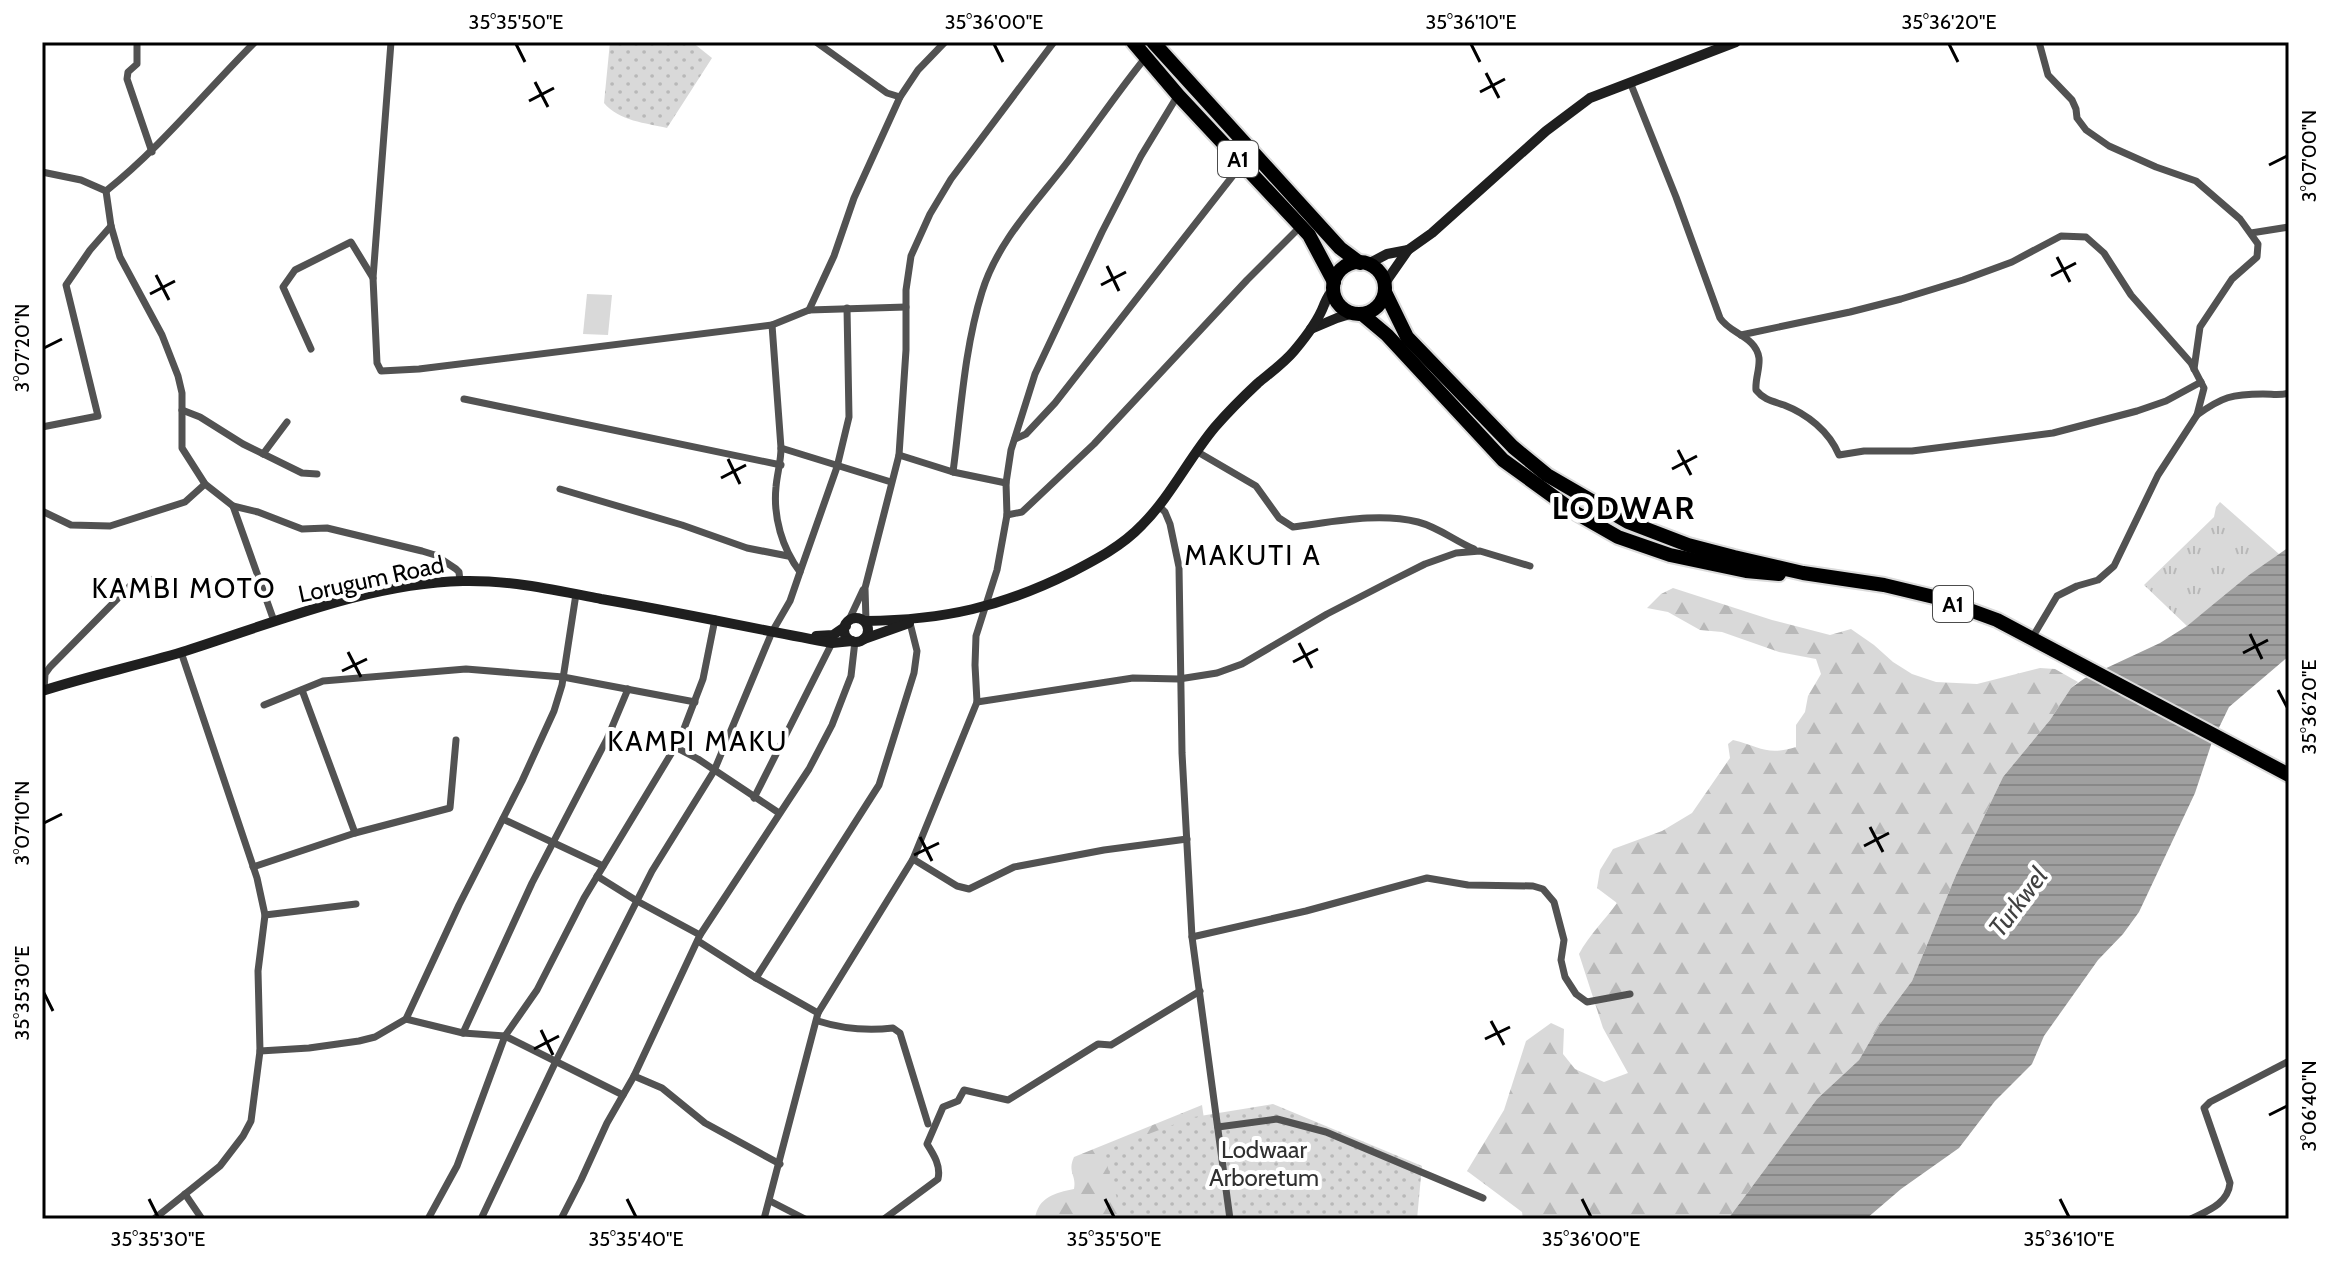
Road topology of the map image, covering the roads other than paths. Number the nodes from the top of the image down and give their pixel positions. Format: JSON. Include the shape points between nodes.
{"nodes":[{"id":1,"x":137,"y":42,"type":"edge"},
{"id":2,"x":255,"y":42,"type":"edge"},
{"id":3,"x":391,"y":42,"type":"edge"},
{"id":4,"x":816,"y":42,"type":"edge"},
{"id":5,"x":945,"y":42,"type":"edge"},
{"id":6,"x":1054,"y":42,"type":"edge"},
{"id":7,"x":1133,"y":42,"type":"edge"},
{"id":8,"x":2039,"y":42,"type":"edge"},
{"id":9,"x":1733,"y":43,"type":"edge"},
{"id":10,"x":1154,"y":47,"type":"edge"},
{"id":11,"x":1630,"y":82,"type":"junction"},
{"id":12,"x":1178,"y":95,"type":"junction"},
{"id":13,"x":900,"y":97,"type":"junction"},
{"id":14,"x":152,"y":152,"type":"junction"},
{"id":15,"x":1242,"y":164,"type":"junction"},
{"id":16,"x":42,"y":172,"type":"edge"},
{"id":17,"x":106,"y":191,"type":"junction"},
{"id":18,"x":111,"y":226,"type":"junction"},
{"id":19,"x":1301,"y":226,"type":"junction"},
{"id":20,"x":2289,"y":227,"type":"edge"},
{"id":21,"x":2251,"y":233,"type":"junction"},
{"id":22,"x":1408,"y":250,"type":"junction"},
{"id":23,"x":1364,"y":264,"type":"junction"},
{"id":24,"x":373,"y":278,"type":"junction"},
{"id":25,"x":1334,"y":286,"type":"junction"},
{"id":26,"x":1385,"y":288,"type":"junction"},
{"id":27,"x":906,"y":307,"type":"junction"},
{"id":28,"x":847,"y":308,"type":"junction"},
{"id":29,"x":809,"y":310,"type":"junction"},
{"id":30,"x":1357,"y":314,"type":"junction"},
{"id":31,"x":772,"y":325,"type":"junction"},
{"id":32,"x":1309,"y":330,"type":"junction"},
{"id":33,"x":1741,"y":335,"type":"junction"},
{"id":34,"x":311,"y":349,"type":"dead end"},
{"id":35,"x":2194,"y":369,"type":"junction"},
{"id":36,"x":2201,"y":382,"type":"junction"},
{"id":37,"x":2289,"y":393,"type":"edge"},
{"id":38,"x":464,"y":399,"type":"dead end"},
{"id":39,"x":182,"y":410,"type":"junction"},
{"id":40,"x":2197,"y":415,"type":"junction"},
{"id":41,"x":287,"y":422,"type":"dead end"},
{"id":42,"x":42,"y":427,"type":"edge"},
{"id":43,"x":1015,"y":439,"type":"junction"},
{"id":44,"x":781,"y":448,"type":"junction"},
{"id":45,"x":1196,"y":451,"type":"junction"},
{"id":46,"x":263,"y":454,"type":"junction"},
{"id":47,"x":899,"y":455,"type":"junction"},
{"id":48,"x":781,"y":465,"type":"junction"},
{"id":49,"x":837,"y":467,"type":"junction"},
{"id":50,"x":953,"y":472,"type":"junction"},
{"id":51,"x":317,"y":474,"type":"dead end"},
{"id":52,"x":891,"y":482,"type":"junction"},
{"id":53,"x":1006,"y":483,"type":"junction"},
{"id":54,"x":205,"y":484,"type":"junction"},
{"id":55,"x":560,"y":489,"type":"dead end"},
{"id":56,"x":233,"y":506,"type":"junction"},
{"id":57,"x":1159,"y":506,"type":"junction"},
{"id":58,"x":42,"y":511,"type":"edge"},
{"id":59,"x":1007,"y":515,"type":"junction"},
{"id":60,"x":1480,"y":551,"type":"junction"},
{"id":61,"x":788,"y":556,"type":"junction"},
{"id":62,"x":1530,"y":566,"type":"dead end"},
{"id":63,"x":800,"y":572,"type":"junction"},
{"id":64,"x":1803,"y":573,"type":"junction"},
{"id":65,"x":158,"y":578,"type":"dead end"},
{"id":66,"x":460,"y":581,"type":"junction"},
{"id":67,"x":865,"y":588,"type":"junction"},
{"id":68,"x":576,"y":594,"type":"junction"},
{"id":69,"x":985,"y":608,"type":"junction"},
{"id":70,"x":715,"y":619,"type":"junction"},
{"id":71,"x":274,"y":621,"type":"junction"},
{"id":72,"x":866,"y":621,"type":"junction"},
{"id":73,"x":914,"y":621,"type":"junction"},
{"id":74,"x":847,"y":624,"type":"junction"},
{"id":75,"x":772,"y":632,"type":"junction"},
{"id":76,"x":810,"y":638,"type":"junction"},
{"id":77,"x":2031,"y":638,"type":"junction"},
{"id":78,"x":856,"y":641,"type":"junction"},
{"id":79,"x":832,"y":643,"type":"junction"},
{"id":80,"x":181,"y":652,"type":"junction"},
{"id":81,"x":563,"y":677,"type":"junction"},
{"id":82,"x":1179,"y":679,"type":"junction"},
{"id":83,"x":628,"y":689,"type":"junction"},
{"id":84,"x":43,"y":690,"type":"edge"},
{"id":85,"x":302,"y":690,"type":"junction"},
{"id":86,"x":695,"y":702,"type":"junction"},
{"id":87,"x":977,"y":702,"type":"junction"},
{"id":88,"x":264,"y":705,"type":"dead end"},
{"id":89,"x":456,"y":740,"type":"dead end"},
{"id":90,"x":675,"y":747,"type":"junction"},
{"id":91,"x":714,"y":771,"type":"junction"},
{"id":92,"x":2289,"y":775,"type":"edge"},
{"id":93,"x":754,"y":798,"type":"junction"},
{"id":94,"x":779,"y":813,"type":"junction"},
{"id":95,"x":503,"y":819,"type":"junction"},
{"id":96,"x":355,"y":833,"type":"junction"},
{"id":97,"x":1187,"y":839,"type":"junction"},
{"id":98,"x":554,"y":841,"type":"junction"},
{"id":99,"x":913,"y":859,"type":"junction"},
{"id":100,"x":603,"y":866,"type":"junction"},
{"id":101,"x":253,"y":867,"type":"junction"},
{"id":102,"x":597,"y":876,"type":"junction"},
{"id":103,"x":637,"y":901,"type":"junction"},
{"id":104,"x":356,"y":904,"type":"dead end"},
{"id":105,"x":265,"y":915,"type":"junction"},
{"id":106,"x":1192,"y":937,"type":"junction"},
{"id":107,"x":699,"y":938,"type":"junction"},
{"id":108,"x":756,"y":978,"type":"junction"},
{"id":109,"x":1200,"y":991,"type":"junction"},
{"id":110,"x":1630,"y":994,"type":"dead end"},
{"id":111,"x":818,"y":1017,"type":"junction"},
{"id":112,"x":406,"y":1019,"type":"junction"},
{"id":113,"x":463,"y":1033,"type":"junction"},
{"id":114,"x":505,"y":1036,"type":"junction"},
{"id":115,"x":260,"y":1051,"type":"junction"},
{"id":116,"x":556,"y":1061,"type":"junction"},
{"id":117,"x":2289,"y":1061,"type":"edge"},
{"id":118,"x":634,"y":1076,"type":"junction"},
{"id":119,"x":623,"y":1095,"type":"junction"},
{"id":120,"x":928,"y":1124,"type":"dead end"},
{"id":121,"x":1218,"y":1127,"type":"junction"},
{"id":122,"x":780,"y":1164,"type":"junction"},
{"id":123,"x":185,"y":1194,"type":"junction"},
{"id":124,"x":1483,"y":1198,"type":"dead end"},
{"id":125,"x":770,"y":1201,"type":"junction"},
{"id":126,"x":154,"y":1219,"type":"edge"},
{"id":127,"x":202,"y":1219,"type":"edge"},
{"id":128,"x":428,"y":1219,"type":"edge"},
{"id":129,"x":481,"y":1219,"type":"edge"},
{"id":130,"x":561,"y":1219,"type":"edge"},
{"id":131,"x":764,"y":1219,"type":"edge"},
{"id":132,"x":805,"y":1219,"type":"edge"},
{"id":133,"x":884,"y":1219,"type":"edge"},
{"id":134,"x":1230,"y":1219,"type":"edge"},
{"id":135,"x":2191,"y":1219,"type":"edge"}],
"edges":[{"from":1,"to":14,"type":"street","via":[[137,64],[127,79]]},
{"from":2,"to":14,"type":"street"},
{"from":3,"to":24,"type":"street"},
{"from":4,"to":13,"type":"street"},
{"from":5,"to":13,"type":"street"},
{"from":6,"to":27,"type":"street","via":[[930,214],[908,267]]},
{"from":7,"to":10,"type":"highway","number":"A1"},
{"from":8,"to":21,"type":"street","via":[[2048,75],[2072,100],[2086,130],[2109,146],[2196,181]]},
{"from":9,"to":11,"type":"main road"},
{"from":10,"to":12,"type":"highway","number":"A1"},
{"from":10,"to":23,"type":"highway","number":"A1","via":[[1340,248]]},
{"from":10,"to":50,"type":"street","via":[[1004,242],[992,266],[972,329]]},
{"from":11,"to":22,"type":"main road","via":[[1570,112]]},
{"from":11,"to":33,"type":"street","via":[[1720,318]]},
{"from":12,"to":15,"type":"highway","number":"A1"},
{"from":12,"to":43,"type":"street","via":[[1141,156],[1056,328]]},
{"from":13,"to":29,"type":"street"},
{"from":14,"to":17,"type":"street"},
{"from":15,"to":19,"type":"highway","number":"A1"},
{"from":15,"to":43,"type":"street","via":[[1055,403]]},
{"from":16,"to":17,"type":"street"},
{"from":17,"to":18,"type":"street"},
{"from":18,"to":39,"type":"street","via":[[120,257],[168,348]]},
{"from":18,"to":42,"type":"street","via":[[66,285],[98,416]]},
{"from":19,"to":25,"type":"highway","number":"A1"},
{"from":19,"to":59,"type":"street","via":[[1094,444],[1022,512]]},
{"from":20,"to":21,"type":"street"},
{"from":21,"to":35,"type":"street","via":[[2259,254],[2232,279],[2200,327]]},
{"from":22,"to":23,"type":"main road"},
{"from":22,"to":26,"type":"main road"},
{"from":23,"to":25,"type":"highway","via":[[1343,268]]},
{"from":23,"to":26,"type":"highway","number":"A1","via":[[1381,275]]},
{"from":24,"to":31,"type":"street","via":[[377,363],[382,372]]},
{"from":24,"to":34,"type":"street","via":[[351,242],[295,270],[283,287]]},
{"from":25,"to":30,"type":"highway","number":"A1","via":[[1339,305]]},
{"from":25,"to":32,"type":"main road"},
{"from":26,"to":30,"type":"highway","via":[[1377,307]]},
{"from":26,"to":64,"type":"highway","number":"A1","via":[[1407,337],[1547,475],[1628,522],[1688,545]]},
{"from":27,"to":28,"type":"street"},
{"from":27,"to":47,"type":"street"},
{"from":28,"to":29,"type":"street"},
{"from":28,"to":49,"type":"street","via":[[849,417]]},
{"from":29,"to":31,"type":"street"},
{"from":30,"to":32,"type":"main road"},
{"from":30,"to":64,"type":"highway","number":"A1","via":[[1387,335],[1503,460],[1576,513],[1618,537],[1670,555],[1746,571]]},
{"from":31,"to":44,"type":"street"},
{"from":32,"to":45,"type":"main road"},
{"from":33,"to":35,"type":"street","via":[[1901,299],[2012,262],[2061,236],[2086,237]]},
{"from":33,"to":36,"type":"street","via":[[1758,354],[1755,386],[1760,394],[1821,428],[1839,455],[2053,433],[2137,411]]},
{"from":35,"to":36,"type":"street"},
{"from":36,"to":40,"type":"street"},
{"from":37,"to":40,"type":"street","via":[[2222,397]]},
{"from":38,"to":48,"type":"street"},
{"from":39,"to":46,"type":"street"},
{"from":39,"to":54,"type":"street","via":[[182,448]]},
{"from":40,"to":77,"type":"street","via":[[2158,475],[2114,566],[2098,580],[2057,596]]},
{"from":41,"to":46,"type":"street"},
{"from":43,"to":53,"type":"street"},
{"from":44,"to":48,"type":"street"},
{"from":44,"to":49,"type":"street"},
{"from":45,"to":57,"type":"main road"},
{"from":45,"to":60,"type":"street","via":[[1256,486],[1279,518],[1293,527],[1356,519],[1418,522]]},
{"from":46,"to":51,"type":"street","via":[[302,473]]},
{"from":47,"to":50,"type":"street"},
{"from":47,"to":52,"type":"street"},
{"from":48,"to":61,"type":"street","via":[[776,518]]},
{"from":49,"to":52,"type":"street"},
{"from":49,"to":63,"type":"street"},
{"from":50,"to":53,"type":"street"},
{"from":52,"to":67,"type":"street"},
{"from":53,"to":59,"type":"street"},
{"from":54,"to":56,"type":"street"},
{"from":54,"to":58,"type":"street","via":[[185,502],[110,526],[71,525]]},
{"from":55,"to":61,"type":"street"},
{"from":56,"to":66,"type":"street","via":[[302,529],[327,528],[435,555],[459,572]]},
{"from":56,"to":71,"type":"street"},
{"from":57,"to":69,"type":"main road","via":[[1131,536],[1101,557]]},
{"from":57,"to":82,"type":"street","via":[[1170,524],[1179,567]]},
{"from":59,"to":69,"type":"street"},
{"from":60,"to":62,"type":"street"},
{"from":60,"to":82,"type":"street","via":[[1425,564],[1242,664]]},
{"from":61,"to":63,"type":"street"},
{"from":63,"to":75,"type":"street"},
{"from":64,"to":77,"type":"highway","number":"A1","via":[[1934,597]]},
{"from":65,"to":84,"type":"street","via":[[131,585],[50,667]]},
{"from":66,"to":68,"type":"main road","name":"Lorugum Road","via":[[506,582]]},
{"from":66,"to":71,"type":"main road","name":"Lorugum Road","via":[[380,593]]},
{"from":67,"to":72,"type":"street"},
{"from":67,"to":74,"type":"street"},
{"from":68,"to":70,"type":"main road","name":"Lorugum Road"},
{"from":68,"to":81,"type":"street"},
{"from":69,"to":73,"type":"main road"},
{"from":69,"to":87,"type":"street","via":[[976,636]]},
{"from":70,"to":75,"type":"main road","name":"Lorugum Road"},
{"from":70,"to":86,"type":"street"},
{"from":71,"to":80,"type":"main road","name":"Lorugum Road"},
{"from":72,"to":73,"type":"main road"},
{"from":72,"to":74,"type":"main road","via":[[857,618]]},
{"from":72,"to":78,"type":"main road","via":[[868,631]]},
{"from":73,"to":78,"type":"main road","name":"Lorugum Road"},
{"from":73,"to":108,"type":"street","via":[[914,673],[879,785]]},
{"from":74,"to":76,"type":"main road","via":[[833,635]]},
{"from":74,"to":78,"type":"main road","via":[[846,636]]},
{"from":75,"to":76,"type":"main road","name":"Lorugum Road"},
{"from":75,"to":91,"type":"street"},
{"from":76,"to":79,"type":"main road","name":"Lorugum Road"},
{"from":77,"to":92,"type":"highway","number":"A1"},
{"from":78,"to":79,"type":"main road","name":"Lorugum Road"},
{"from":78,"to":94,"type":"street","via":[[851,676],[832,725]]},
{"from":79,"to":93,"type":"street"},
{"from":80,"to":84,"type":"main road","name":"Lorugum Road"},
{"from":80,"to":101,"type":"street"},
{"from":81,"to":83,"type":"street"},
{"from":81,"to":85,"type":"street","via":[[466,669],[323,681]]},
{"from":81,"to":95,"type":"street","via":[[554,711]]},
{"from":82,"to":87,"type":"street","via":[[1133,678]]},
{"from":82,"to":97,"type":"street"},
{"from":83,"to":86,"type":"street"},
{"from":83,"to":98,"type":"street"},
{"from":85,"to":88,"type":"street"},
{"from":85,"to":96,"type":"street"},
{"from":86,"to":90,"type":"street"},
{"from":87,"to":99,"type":"street"},
{"from":89,"to":96,"type":"street","via":[[450,808]]},
{"from":90,"to":91,"type":"street"},
{"from":90,"to":100,"type":"street"},
{"from":91,"to":93,"type":"street"},
{"from":91,"to":103,"type":"street"},
{"from":93,"to":94,"type":"street"},
{"from":94,"to":107,"type":"street"},
{"from":95,"to":98,"type":"street"},
{"from":95,"to":112,"type":"street"},
{"from":96,"to":101,"type":"street"},
{"from":97,"to":99,"type":"street","via":[[1048,859],[1014,867],[969,889]]},
{"from":97,"to":106,"type":"street"},
{"from":98,"to":100,"type":"street"},
{"from":98,"to":113,"type":"street"},
{"from":99,"to":111,"type":"street"},
{"from":100,"to":102,"type":"street"},
{"from":101,"to":105,"type":"street"},
{"from":102,"to":103,"type":"street"},
{"from":102,"to":114,"type":"street","via":[[537,990]]},
{"from":103,"to":107,"type":"street"},
{"from":103,"to":116,"type":"street"},
{"from":104,"to":105,"type":"street"},
{"from":105,"to":115,"type":"street","via":[[258,971]]},
{"from":106,"to":109,"type":"street"},
{"from":106,"to":110,"type":"street","via":[[1427,878],[1533,886],[1554,902],[1564,940],[1562,969],[1576,994],[1587,1002]]},
{"from":107,"to":108,"type":"street"},
{"from":107,"to":118,"type":"street"},
{"from":108,"to":111,"type":"street"},
{"from":109,"to":121,"type":"street"},
{"from":109,"to":133,"type":"street","via":[[1111,1045],[1098,1044],[1008,1100],[964,1090],[958,1101],[943,1107],[927,1144],[937,1159],[938,1179]]},
{"from":111,"to":120,"type":"street","via":[[839,1028],[893,1028],[900,1033]]},
{"from":111,"to":122,"type":"street"},
{"from":112,"to":113,"type":"street"},
{"from":112,"to":115,"type":"street","via":[[359,1041]]},
{"from":113,"to":114,"type":"street"},
{"from":114,"to":116,"type":"street"},
{"from":114,"to":128,"type":"street","via":[[457,1166]]},
{"from":115,"to":123,"type":"street","via":[[251,1121],[220,1166]]},
{"from":116,"to":119,"type":"street"},
{"from":116,"to":129,"type":"street"},
{"from":117,"to":135,"type":"street","via":[[2204,1108],[2230,1183],[2221,1202]]},
{"from":118,"to":119,"type":"street"},
{"from":118,"to":122,"type":"street","via":[[662,1088],[705,1123]]},
{"from":119,"to":130,"type":"street"},
{"from":121,"to":124,"type":"street","via":[[1277,1119],[1326,1132]]},
{"from":121,"to":134,"type":"street"},
{"from":122,"to":125,"type":"street"},
{"from":123,"to":126,"type":"street"},
{"from":123,"to":127,"type":"street"},
{"from":125,"to":131,"type":"street"},
{"from":125,"to":132,"type":"street"}]}
